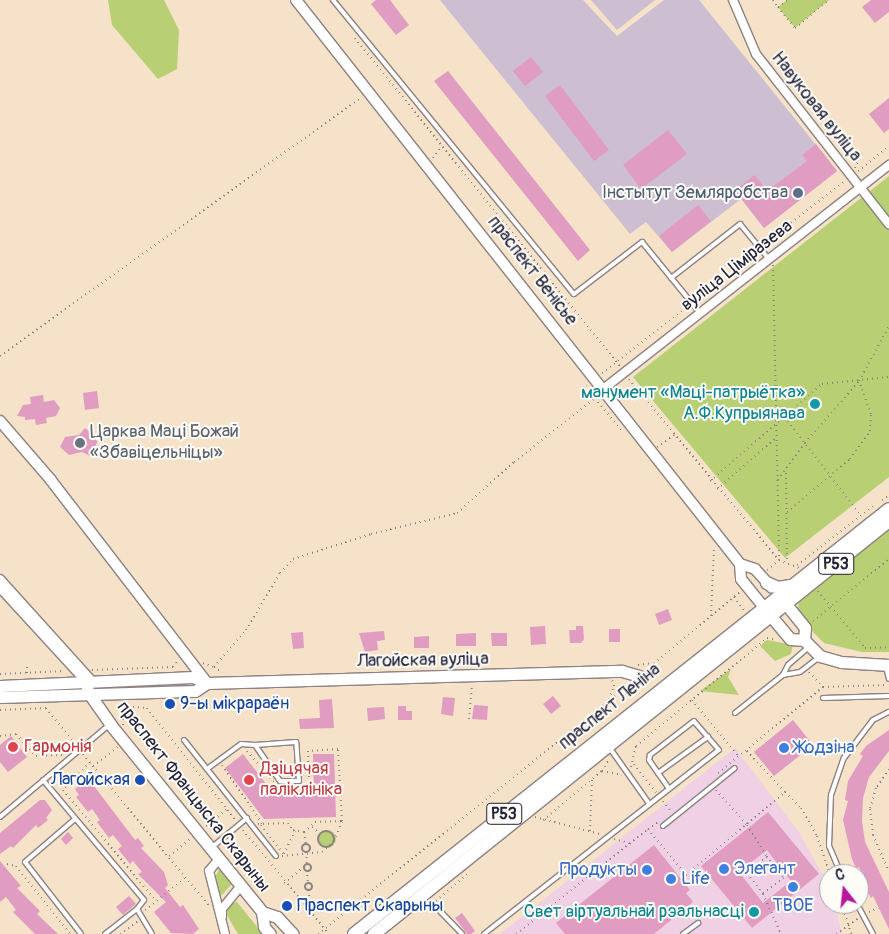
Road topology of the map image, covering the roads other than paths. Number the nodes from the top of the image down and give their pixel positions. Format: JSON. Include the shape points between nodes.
{"nodes":[{"id":1,"x":296,"y":0,"type":"edge"},
{"id":2,"x":332,"y":0,"type":"edge"},
{"id":3,"x":733,"y":0,"type":"edge"},
{"id":4,"x":889,"y":165,"type":"edge"},
{"id":5,"x":860,"y":189,"type":"junction"},
{"id":6,"x":889,"y":224,"type":"edge"},
{"id":7,"x":772,"y":259,"type":"junction"},
{"id":8,"x":671,"y":278,"type":"junction"},
{"id":9,"x":700,"y":313,"type":"junction"},
{"id":10,"x":602,"y":390,"type":"junction"},
{"id":11,"x":0,"y":421,"type":"edge"},
{"id":12,"x":889,"y":509,"type":"edge"},
{"id":13,"x":889,"y":521,"type":"edge"},
{"id":14,"x":740,"y":564,"type":"junction"},
{"id":15,"x":0,"y":579,"type":"edge"},
{"id":16,"x":763,"y":579,"type":"junction"},
{"id":17,"x":789,"y":586,"type":"junction"},
{"id":18,"x":0,"y":588,"type":"edge"},
{"id":19,"x":781,"y":599,"type":"junction"},
{"id":20,"x":767,"y":611,"type":"junction"},
{"id":21,"x":807,"y":643,"type":"junction"},
{"id":22,"x":820,"y":656,"type":"junction"},
{"id":23,"x":887,"y":665,"type":"edge"},
{"id":24,"x":783,"y":675,"type":"junction"},
{"id":25,"x":639,"y":676,"type":"road end"},
{"id":26,"x":889,"y":679,"type":"edge"},
{"id":27,"x":87,"y":682,"type":"junction"},
{"id":28,"x":207,"y":683,"type":"junction"},
{"id":29,"x":0,"y":686,"type":"edge"},
{"id":30,"x":889,"y":696,"type":"edge"},
{"id":31,"x":0,"y":697,"type":"edge"},
{"id":32,"x":823,"y":698,"type":"dead end"},
{"id":33,"x":889,"y":712,"type":"edge"},
{"id":34,"x":734,"y":714,"type":"dead end"},
{"id":35,"x":110,"y":724,"type":"junction"},
{"id":36,"x":708,"y":737,"type":"junction"},
{"id":37,"x":184,"y":740,"type":"dead end"},
{"id":38,"x":605,"y":741,"type":"junction"},
{"id":39,"x":255,"y":745,"type":"junction"},
{"id":40,"x":735,"y":768,"type":"dead end"},
{"id":41,"x":207,"y":769,"type":"junction"},
{"id":42,"x":658,"y":772,"type":"junction"},
{"id":43,"x":43,"y":780,"type":"junction"},
{"id":44,"x":668,"y":787,"type":"junction"},
{"id":45,"x":648,"y":802,"type":"junction"},
{"id":46,"x":0,"y":816,"type":"edge"},
{"id":47,"x":246,"y":818,"type":"junction"},
{"id":48,"x":75,"y":819,"type":"junction"},
{"id":49,"x":663,"y":826,"type":"dead end"},
{"id":50,"x":210,"y":849,"type":"junction"},
{"id":51,"x":276,"y":856,"type":"dead end"},
{"id":52,"x":218,"y":860,"type":"junction"},
{"id":53,"x":837,"y":864,"type":"edge"},
{"id":54,"x":240,"y":887,"type":"junction"},
{"id":55,"x":137,"y":909,"type":"junction"},
{"id":56,"x":438,"y":909,"type":"dead end"},
{"id":57,"x":262,"y":912,"type":"junction"},
{"id":58,"x":862,"y":914,"type":"edge"},
{"id":59,"x":222,"y":921,"type":"junction"},
{"id":60,"x":698,"y":923,"type":"dead end"},
{"id":61,"x":81,"y":934,"type":"edge"},
{"id":62,"x":106,"y":934,"type":"edge"},
{"id":63,"x":152,"y":934,"type":"edge"},
{"id":64,"x":225,"y":934,"type":"edge"},
{"id":65,"x":270,"y":934,"type":"edge"},
{"id":66,"x":293,"y":934,"type":"edge"},
{"id":67,"x":354,"y":934,"type":"edge"},
{"id":68,"x":374,"y":934,"type":"edge"},
{"id":69,"x":462,"y":934,"type":"edge"},
{"id":70,"x":484,"y":934,"type":"edge"},
{"id":71,"x":683,"y":934,"type":"edge"},
{"id":72,"x":872,"y":934,"type":"edge"}],
"edges":[{"from":1,"to":10,"type":"street","name":"праспект Венісье","via":[[428,163]]},
{"from":2,"to":8,"type":"lane","via":[[574,294],[642,242]]},
{"from":3,"to":5,"type":"street","name":"Навуковая вуліца","via":[[756,54]]},
{"from":4,"to":5,"type":"street","name":"вуліца Ціміразева"},
{"from":5,"to":6,"type":"street","name":"Навуковая вуліца"},
{"from":5,"to":7,"type":"street","name":"вуліца Ціміразева"},
{"from":7,"to":8,"type":"lane","via":[[740,224]]},
{"from":7,"to":9,"type":"street","name":"вуліца Ціміразева"},
{"from":8,"to":9,"type":"lane"},
{"from":9,"to":10,"type":"street","name":"вуліца Ціміразева"},
{"from":10,"to":14,"type":"street","name":"праспект Венісье"},
{"from":11,"to":28,"type":"street"},
{"from":12,"to":17,"type":"main road","name":"праспект Леніна","number":"Р53"},
{"from":13,"to":19,"type":"main road","name":"праспект Леніна","number":"Р53"},
{"from":14,"to":16,"type":"street","name":"праспект Венісье"},
{"from":14,"to":20,"type":"street","name":"праспект Венісье","via":[[741,580]]},
{"from":15,"to":27,"type":"street"},
{"from":16,"to":17,"type":"main road","via":[[778,588]]},
{"from":16,"to":19,"type":"street","name":"праспект Венісье"},
{"from":17,"to":19,"type":"main road","name":"праспект Леніна","number":"Р53"},
{"from":18,"to":27,"type":"street"},
{"from":19,"to":20,"type":"main road","name":"праспект Леніна","number":"Р53"},
{"from":19,"to":21,"type":"main road","via":[[805,628]]},
{"from":20,"to":21,"type":"main road","via":[[790,639]]},
{"from":20,"to":38,"type":"main road","name":"праспект Леніна","number":"Р53"},
{"from":21,"to":22,"type":"main road"},
{"from":21,"to":24,"type":"lane","via":[[788,664]]},
{"from":22,"to":23,"type":"main road","via":[[841,662]]},
{"from":22,"to":24,"type":"lane","via":[[800,672]]},
{"from":23,"to":26,"type":"lane"},
{"from":24,"to":34,"type":"lane"},
{"from":25,"to":28,"type":"main road","name":"Лагойская вуліца","via":[[622,671]]},
{"from":27,"to":28,"type":"main road","name":"Лагойская вуліца","via":[[195,691]]},
{"from":27,"to":29,"type":"main road","name":"Лагойская вуліца"},
{"from":27,"to":31,"type":"main road","name":"Лагойская вуліца"},
{"from":27,"to":35,"type":"main road","name":"праспект Францыска Скарыны"},
{"from":30,"to":32,"type":"lane"},
{"from":33,"to":53,"type":"lane","via":[[873,720],[844,758],[832,795],[829,846]]},
{"from":35,"to":43,"type":"lane"},
{"from":35,"to":50,"type":"main road","name":"праспект Францыска Скарыны"},
{"from":36,"to":42,"type":"lane"},
{"from":36,"to":42,"type":"lane","via":[[694,721],[650,754],[649,760]]},
{"from":36,"to":44,"type":"lane","via":[[719,750]]},
{"from":37,"to":41,"type":"lane"},
{"from":38,"to":45,"type":"lane"},
{"from":38,"to":67,"type":"main road","name":"праспект Леніна","number":"Р53"},
{"from":38,"to":68,"type":"main road","name":"праспект Леніна","number":"Р53"},
{"from":39,"to":39,"type":"lane","via":[[280,782],[300,781],[296,742]]},
{"from":39,"to":41,"type":"lane","via":[[241,744]]},
{"from":40,"to":49,"type":"lane"},
{"from":41,"to":47,"type":"lane"},
{"from":42,"to":44,"type":"lane"},
{"from":43,"to":46,"type":"lane"},
{"from":43,"to":48,"type":"lane"},
{"from":44,"to":45,"type":"lane"},
{"from":45,"to":70,"type":"lane"},
{"from":47,"to":50,"type":"lane"},
{"from":47,"to":51,"type":"lane"},
{"from":48,"to":55,"type":"lane","via":[[144,900]]},
{"from":48,"to":61,"type":"lane","via":[[25,862]]},
{"from":50,"to":52,"type":"main road","name":"праспект Францыска Скарыны"},
{"from":52,"to":54,"type":"main road","name":"праспект Францыска Скарыны"},
{"from":52,"to":59,"type":"street","via":[[209,871]]},
{"from":54,"to":57,"type":"main road","name":"праспект Францыска Скарыны"},
{"from":54,"to":59,"type":"street","via":[[222,910]]},
{"from":55,"to":62,"type":"lane"},
{"from":55,"to":63,"type":"lane"},
{"from":56,"to":69,"type":"lane"},
{"from":57,"to":65,"type":"main road","name":"праспект Францыска Скарыны","via":[[264,927]]},
{"from":57,"to":66,"type":"main road","via":[[277,917]]},
{"from":58,"to":72,"type":"lane"},
{"from":59,"to":64,"type":"street"},
{"from":60,"to":71,"type":"lane"}]}
